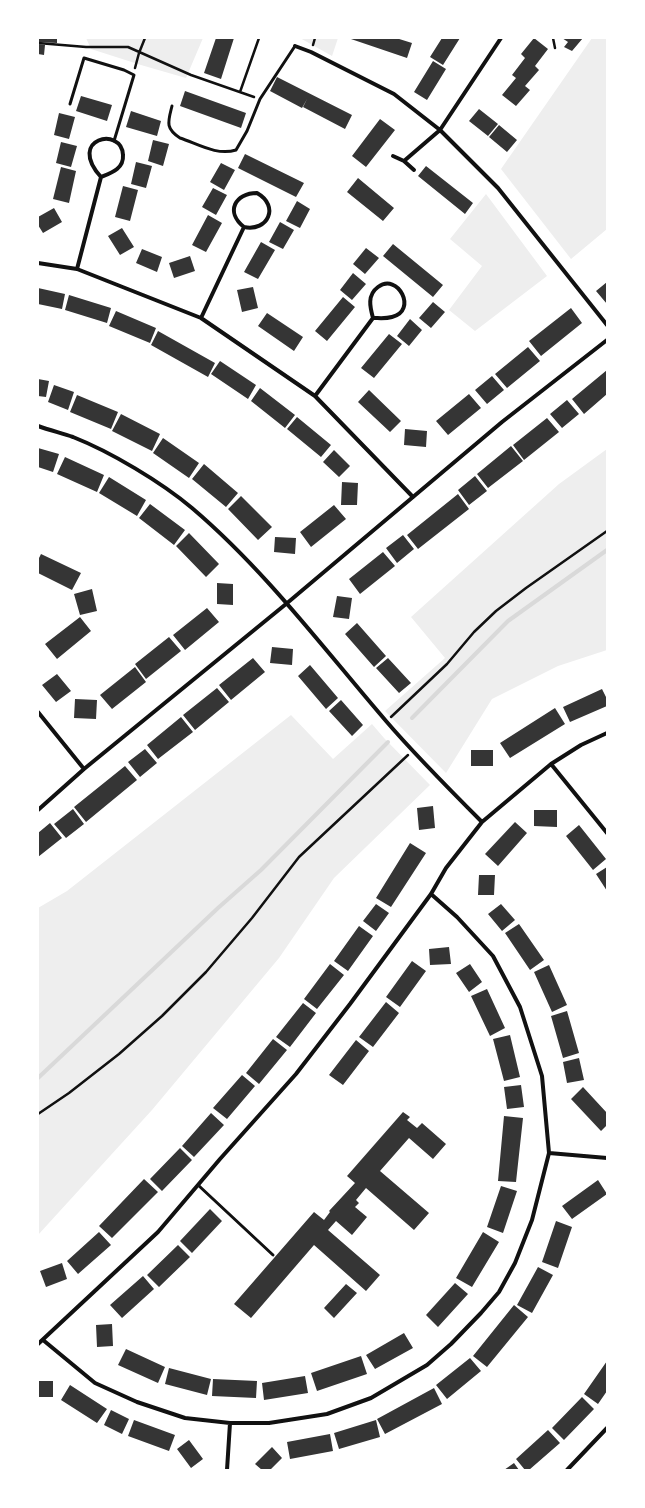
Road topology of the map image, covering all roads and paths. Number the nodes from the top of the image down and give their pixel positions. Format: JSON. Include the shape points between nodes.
{"nodes":[{"id":1,"x":145,"y":38,"type":"edge"},
{"id":2,"x":259,"y":38,"type":"edge"},
{"id":3,"x":501,"y":38,"type":"edge"},
{"id":4,"x":553,"y":38,"type":"edge"},
{"id":5,"x":38,"y":43,"type":"edge"},
{"id":6,"x":295,"y":46,"type":"joint"},
{"id":7,"x":555,"y":48,"type":"dead end"},
{"id":8,"x":139,"y":53,"type":"junction"},
{"id":9,"x":134,"y":75,"type":"junction"},
{"id":10,"x":240,"y":92,"type":"junction"},
{"id":11,"x":260,"y":99,"type":"junction"},
{"id":12,"x":70,"y":104,"type":"dead end"},
{"id":13,"x":172,"y":106,"type":"dead end"},
{"id":14,"x":440,"y":130,"type":"junction"},
{"id":15,"x":114,"y":141,"type":"junction"},
{"id":16,"x":393,"y":156,"type":"dead end"},
{"id":17,"x":404,"y":161,"type":"junction"},
{"id":18,"x":414,"y":170,"type":"dead end"},
{"id":19,"x":101,"y":177,"type":"junction"},
{"id":20,"x":244,"y":227,"type":"junction"},
{"id":21,"x":38,"y":263,"type":"edge"},
{"id":22,"x":77,"y":270,"type":"junction"},
{"id":23,"x":201,"y":318,"type":"junction"},
{"id":24,"x":373,"y":318,"type":"junction"},
{"id":25,"x":607,"y":326,"type":"edge"},
{"id":26,"x":607,"y":340,"type":"edge"},
{"id":27,"x":315,"y":396,"type":"junction"},
{"id":28,"x":38,"y":426,"type":"edge"},
{"id":29,"x":413,"y":497,"type":"junction"},
{"id":30,"x":607,"y":530,"type":"edge"},
{"id":31,"x":286,"y":604,"type":"junction"},
{"id":32,"x":38,"y":712,"type":"edge"},
{"id":33,"x":387,"y":722,"type":"junction"},
{"id":34,"x":607,"y":733,"type":"edge"},
{"id":35,"x":412,"y":751,"type":"junction"},
{"id":36,"x":551,"y":764,"type":"junction"},
{"id":37,"x":84,"y":769,"type":"junction"},
{"id":38,"x":38,"y":810,"type":"edge"},
{"id":39,"x":482,"y":822,"type":"junction"},
{"id":40,"x":607,"y":833,"type":"edge"},
{"id":41,"x":431,"y":894,"type":"junction"},
{"id":42,"x":38,"y":1114,"type":"edge"},
{"id":43,"x":549,"y":1153,"type":"junction"},
{"id":44,"x":607,"y":1158,"type":"edge"},
{"id":45,"x":198,"y":1184,"type":"junction"},
{"id":46,"x":273,"y":1255,"type":"dead end"},
{"id":47,"x":43,"y":1340,"type":"junction"},
{"id":48,"x":38,"y":1344,"type":"edge"},
{"id":49,"x":230,"y":1422,"type":"junction"},
{"id":50,"x":607,"y":1428,"type":"edge"},
{"id":51,"x":227,"y":1470,"type":"edge"},
{"id":52,"x":566,"y":1470,"type":"edge"}],
"edges":[{"from":1,"to":8,"type":"path"},
{"from":2,"to":10,"type":"path"},
{"from":3,"to":14,"type":"street"},
{"from":4,"to":7,"type":"path"},
{"from":5,"to":8,"type":"path","via":[[128,47]]},
{"from":6,"to":11,"type":"lane"},
{"from":6,"to":14,"type":"street","via":[[394,94]]},
{"from":8,"to":9,"type":"path"},
{"from":8,"to":10,"type":"path"},
{"from":9,"to":12,"type":"lane","via":[[84,58]]},
{"from":9,"to":15,"type":"lane"},
{"from":10,"to":11,"type":"path"},
{"from":11,"to":13,"type":"lane","via":[[239,146],[236,150],[228,152],[204,147],[180,138],[171,131],[168,126]]},
{"from":14,"to":17,"type":"street"},
{"from":14,"to":25,"type":"street","via":[[498,188]]},
{"from":15,"to":19,"type":"street","via":[[119,144],[124,157],[118,168]]},
{"from":15,"to":19,"type":"street","via":[[98,140],[91,146],[90,160]]},
{"from":16,"to":17,"type":"street"},
{"from":17,"to":18,"type":"street"},
{"from":19,"to":22,"type":"street"},
{"from":20,"to":20,"type":"street","via":[[262,225],[267,220],[269,206],[257,193],[244,195],[238,199],[234,208],[238,222]]},
{"from":20,"to":23,"type":"street"},
{"from":21,"to":22,"type":"street"},
{"from":22,"to":23,"type":"street"},
{"from":23,"to":27,"type":"street"},
{"from":24,"to":24,"type":"street","via":[[392,317],[405,306],[403,294],[396,286],[388,283],[375,288],[369,300]]},
{"from":24,"to":27,"type":"street"},
{"from":26,"to":29,"type":"street","via":[[502,422]]},
{"from":27,"to":29,"type":"street"},
{"from":28,"to":31,"type":"street","via":[[73,437],[113,456],[163,486],[192,508],[245,559]]},
{"from":29,"to":31,"type":"street"},
{"from":30,"to":33,"type":"path","via":[[496,611],[447,664]]},
{"from":31,"to":33,"type":"street"},
{"from":31,"to":37,"type":"street"},
{"from":32,"to":37,"type":"street"},
{"from":33,"to":35,"type":"street"},
{"from":34,"to":36,"type":"street","via":[[581,745]]},
{"from":35,"to":39,"type":"street"},
{"from":35,"to":42,"type":"path","via":[[299,857],[206,972],[162,1016],[119,1054]]},
{"from":36,"to":39,"type":"street"},
{"from":36,"to":40,"type":"street"},
{"from":37,"to":38,"type":"street"},
{"from":39,"to":41,"type":"street","via":[[446,868]]},
{"from":41,"to":43,"type":"street","via":[[457,917],[493,956],[520,1007],[542,1076]]},
{"from":41,"to":45,"type":"street","via":[[296,1074]]},
{"from":43,"to":44,"type":"street"},
{"from":43,"to":49,"type":"street","via":[[532,1220],[515,1263],[499,1292],[456,1339],[427,1365],[371,1398],[327,1414],[269,1423]]},
{"from":45,"to":46,"type":"lane"},
{"from":45,"to":47,"type":"street","via":[[158,1232]]},
{"from":47,"to":48,"type":"street"},
{"from":47,"to":49,"type":"street","via":[[95,1383],[137,1402],[185,1418]]},
{"from":49,"to":51,"type":"street"},
{"from":50,"to":52,"type":"street"}]}
